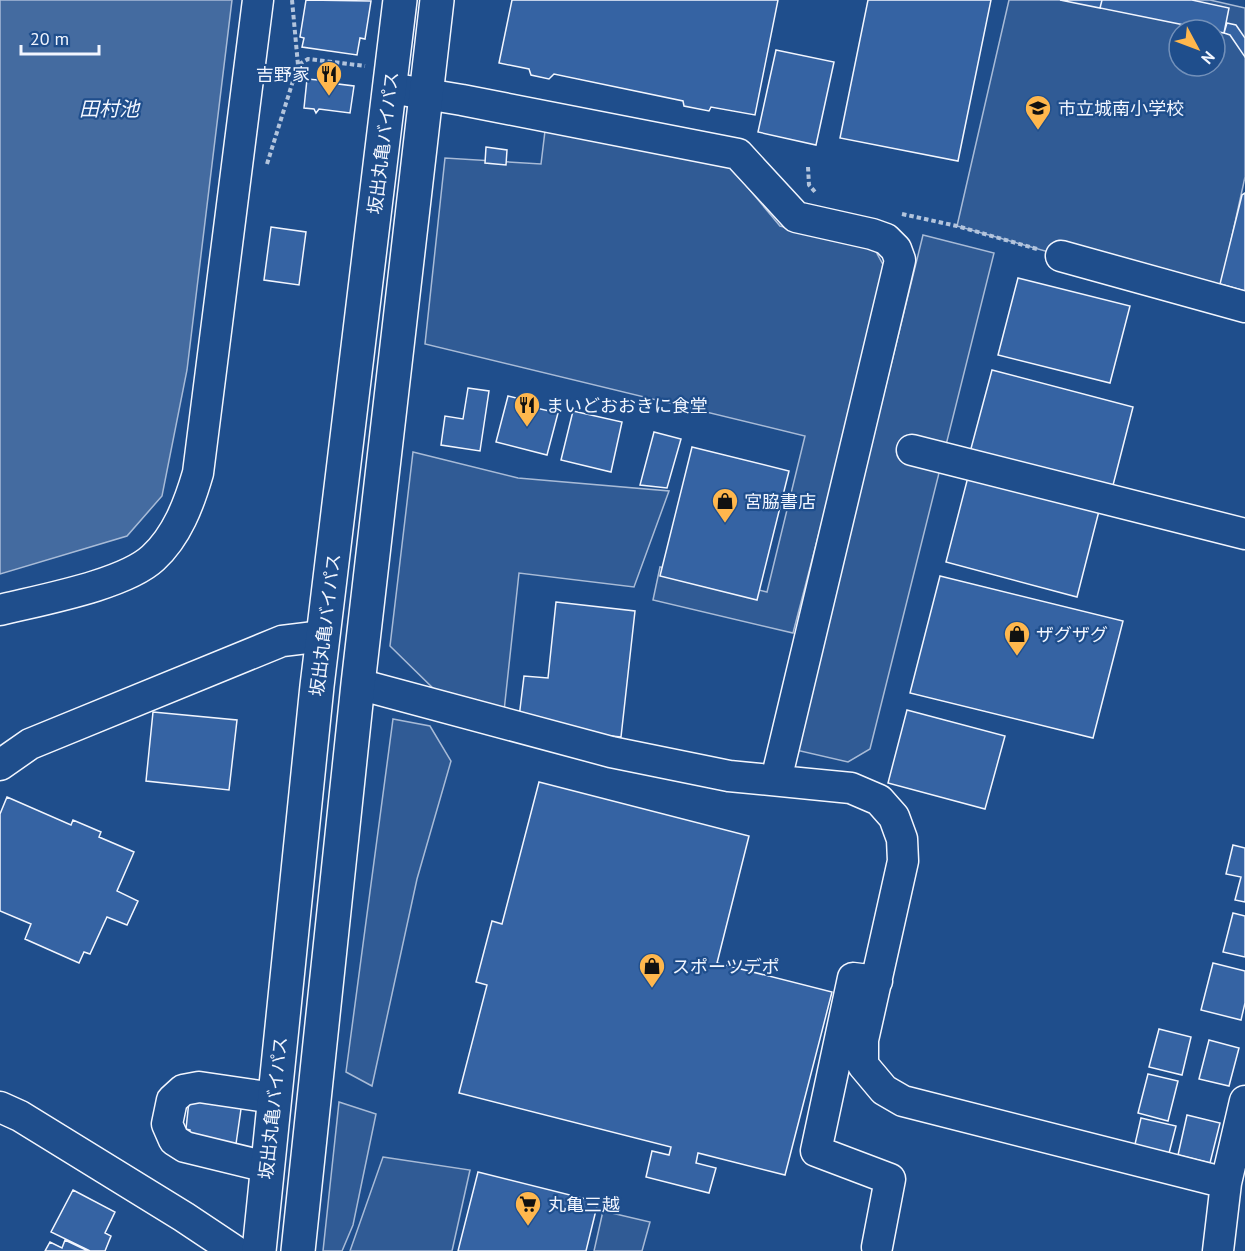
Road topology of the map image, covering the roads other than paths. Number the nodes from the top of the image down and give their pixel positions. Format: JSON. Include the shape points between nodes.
{"nodes":[{"id":1,"x":258,"y":0,"type":"edge"},
{"id":2,"x":400,"y":0,"type":"edge"},
{"id":3,"x":437,"y":0,"type":"edge"},
{"id":4,"x":391,"y":79,"type":"junction"},
{"id":5,"x":426,"y":94,"type":"junction"},
{"id":6,"x":1061,"y":256,"type":"road end"},
{"id":7,"x":1245,"y":307,"type":"edge"},
{"id":8,"x":912,"y":450,"type":"dead end"},
{"id":9,"x":1245,"y":534,"type":"edge"},
{"id":10,"x":0,"y":610,"type":"edge"},
{"id":11,"x":323,"y":636,"type":"junction"},
{"id":12,"x":358,"y":684,"type":"junction"},
{"id":13,"x":0,"y":765,"type":"edge"},
{"id":14,"x":776,"y":780,"type":"junction"},
{"id":15,"x":877,"y":981,"type":"junction"},
{"id":16,"x":274,"y":1098,"type":"junction"},
{"id":17,"x":1245,"y":1101,"type":"edge"},
{"id":18,"x":0,"y":1107,"type":"edge"},
{"id":19,"x":267,"y":1167,"type":"junction"},
{"id":20,"x":1226,"y":1183,"type":"junction"},
{"id":21,"x":877,"y":1247,"type":"dead end"},
{"id":22,"x":235,"y":1251,"type":"edge"},
{"id":23,"x":259,"y":1251,"type":"edge"},
{"id":24,"x":298,"y":1251,"type":"edge"},
{"id":25,"x":1218,"y":1251,"type":"edge"}],
"edges":[{"from":1,"to":10,"type":"street","via":[[198,473],[189,502],[173,533],[152,559],[127,575]]},
{"from":2,"to":4,"type":"highway","name":"坂出丸亀バイパス"},
{"from":3,"to":5,"type":"highway","name":"坂出丸亀バイパス"},
{"from":4,"to":5,"type":"street"},
{"from":4,"to":11,"type":"highway","name":"坂出丸亀バイパス"},
{"from":5,"to":12,"type":"highway","name":"坂出丸亀バイパス"},
{"from":5,"to":14,"type":"street","via":[[738,154],[796,217],[872,234],[886,239],[896,249],[900,260]]},
{"from":6,"to":7,"type":"street"},
{"from":8,"to":9,"type":"street"},
{"from":11,"to":13,"type":"street","via":[[282,641],[30,744]]},
{"from":11,"to":16,"type":"highway","name":"坂出丸亀バイパス"},
{"from":12,"to":14,"type":"street","via":[[611,752],[729,776]]},
{"from":12,"to":24,"type":"highway","name":"坂出丸亀バイパス"},
{"from":14,"to":15,"type":"street","via":[[851,788],[879,800],[894,817],[902,839],[903,861]]},
{"from":15,"to":20,"type":"street","via":[[863,1040],[863,1065],[884,1090],[903,1101]]},
{"from":15,"to":21,"type":"street","via":[[853,978],[816,1150],[890,1179]]},
{"from":16,"to":19,"type":"highway","name":"坂出丸亀バイパス"},
{"from":16,"to":19,"type":"street","via":[[199,1087],[183,1090],[172,1100],[167,1124],[174,1140],[185,1146]]},
{"from":17,"to":20,"type":"street"},
{"from":18,"to":22,"type":"street"},
{"from":19,"to":23,"type":"highway","name":"坂出丸亀バイパス"},
{"from":20,"to":25,"type":"street"}]}
